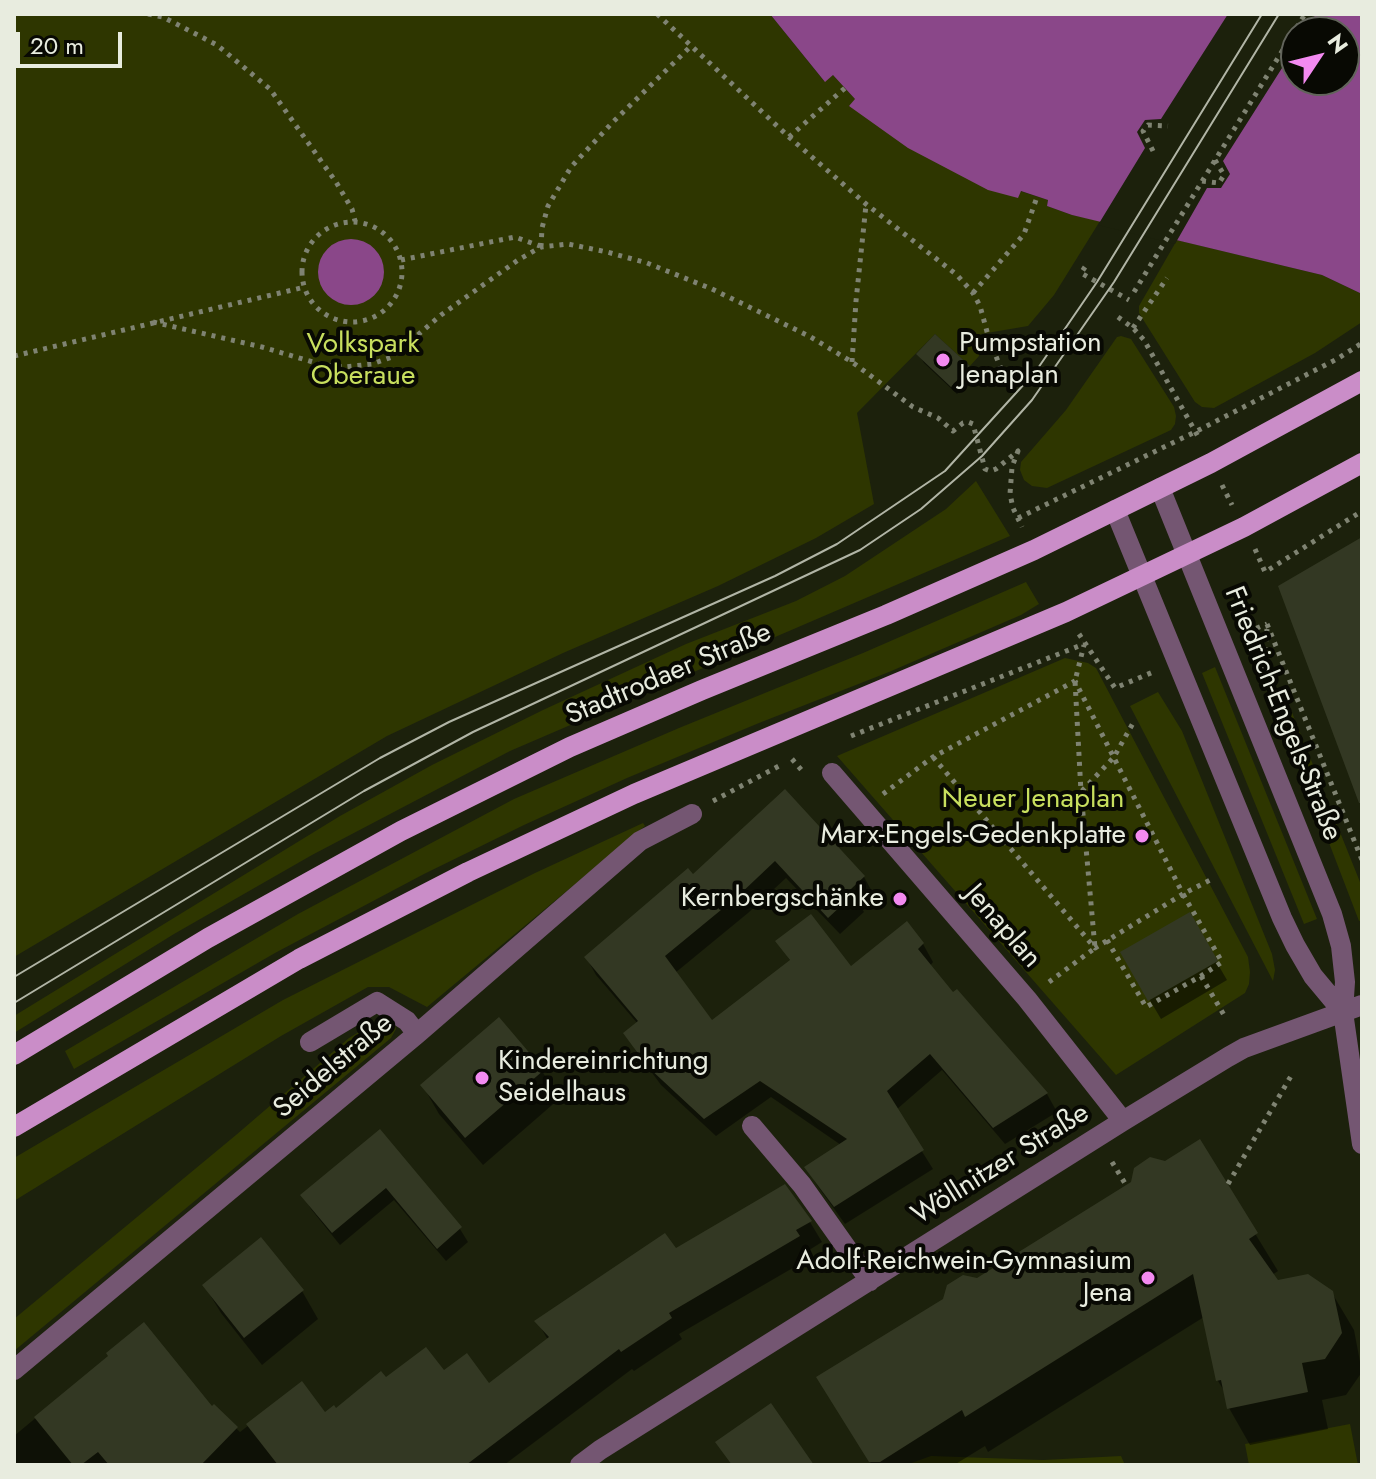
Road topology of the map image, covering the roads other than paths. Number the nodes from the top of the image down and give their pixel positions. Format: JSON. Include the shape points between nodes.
{"nodes":[{"id":1,"x":1362,"y":381,"type":"edge"},
{"id":2,"x":1362,"y":463,"type":"edge"},
{"id":3,"x":1160,"y":488,"type":"junction"},
{"id":4,"x":1115,"y":510,"type":"junction"},
{"id":5,"x":1187,"y":554,"type":"junction"},
{"id":6,"x":1142,"y":576,"type":"junction"},
{"id":7,"x":832,"y":773,"type":"dead end"},
{"id":8,"x":692,"y":814,"type":"road end"},
{"id":9,"x":1352,"y":1008,"type":"edge"},
{"id":10,"x":417,"y":1034,"type":"junction"},
{"id":11,"x":310,"y":1042,"type":"dead end"},
{"id":12,"x":14,"y":1055,"type":"edge"},
{"id":13,"x":1123,"y":1121,"type":"junction"},
{"id":14,"x":752,"y":1126,"type":"dead end"},
{"id":15,"x":14,"y":1127,"type":"edge"},
{"id":16,"x":1362,"y":1144,"type":"edge"},
{"id":17,"x":870,"y":1281,"type":"junction"},
{"id":18,"x":14,"y":1370,"type":"edge"},
{"id":19,"x":580,"y":1465,"type":"edge"}],
"edges":[{"from":1,"to":3,"type":"main road","name":"Stadtrodaer Straße"},
{"from":2,"to":5,"type":"main road"},
{"from":3,"to":4,"type":"main road","name":"Stadtrodaer Straße"},
{"from":3,"to":5,"type":"street","name":"Friedrich-Engels-Straße"},
{"from":4,"to":6,"type":"street"},
{"from":4,"to":12,"type":"main road","name":"Stadtrodaer Straße","via":[[886,615],[556,754],[401,831],[208,938]]},
{"from":5,"to":6,"type":"main road"},
{"from":5,"to":9,"type":"street","name":"Friedrich-Engels-Straße","via":[[1332,914]]},
{"from":6,"to":9,"type":"street","via":[[1295,945],[1313,976]]},
{"from":6,"to":15,"type":"main road","via":[[634,794],[468,872],[299,959]]},
{"from":7,"to":13,"type":"street","name":"Jenaplan","via":[[1027,999]]},
{"from":8,"to":10,"type":"street","name":"Seidelstraße","via":[[640,841]]},
{"from":9,"to":13,"type":"street","name":"Wöllnitzer Straße","via":[[1244,1048]]},
{"from":9,"to":16,"type":"street","name":"Friedrich-Engels-Straße"},
{"from":10,"to":11,"type":"street","via":[[377,1002]]},
{"from":10,"to":18,"type":"street","name":"Seidelstraße"},
{"from":13,"to":17,"type":"street","name":"Wöllnitzer Straße"},
{"from":14,"to":17,"type":"street","via":[[802,1185]]},
{"from":17,"to":19,"type":"street","name":"Wöllnitzer Straße"}]}
